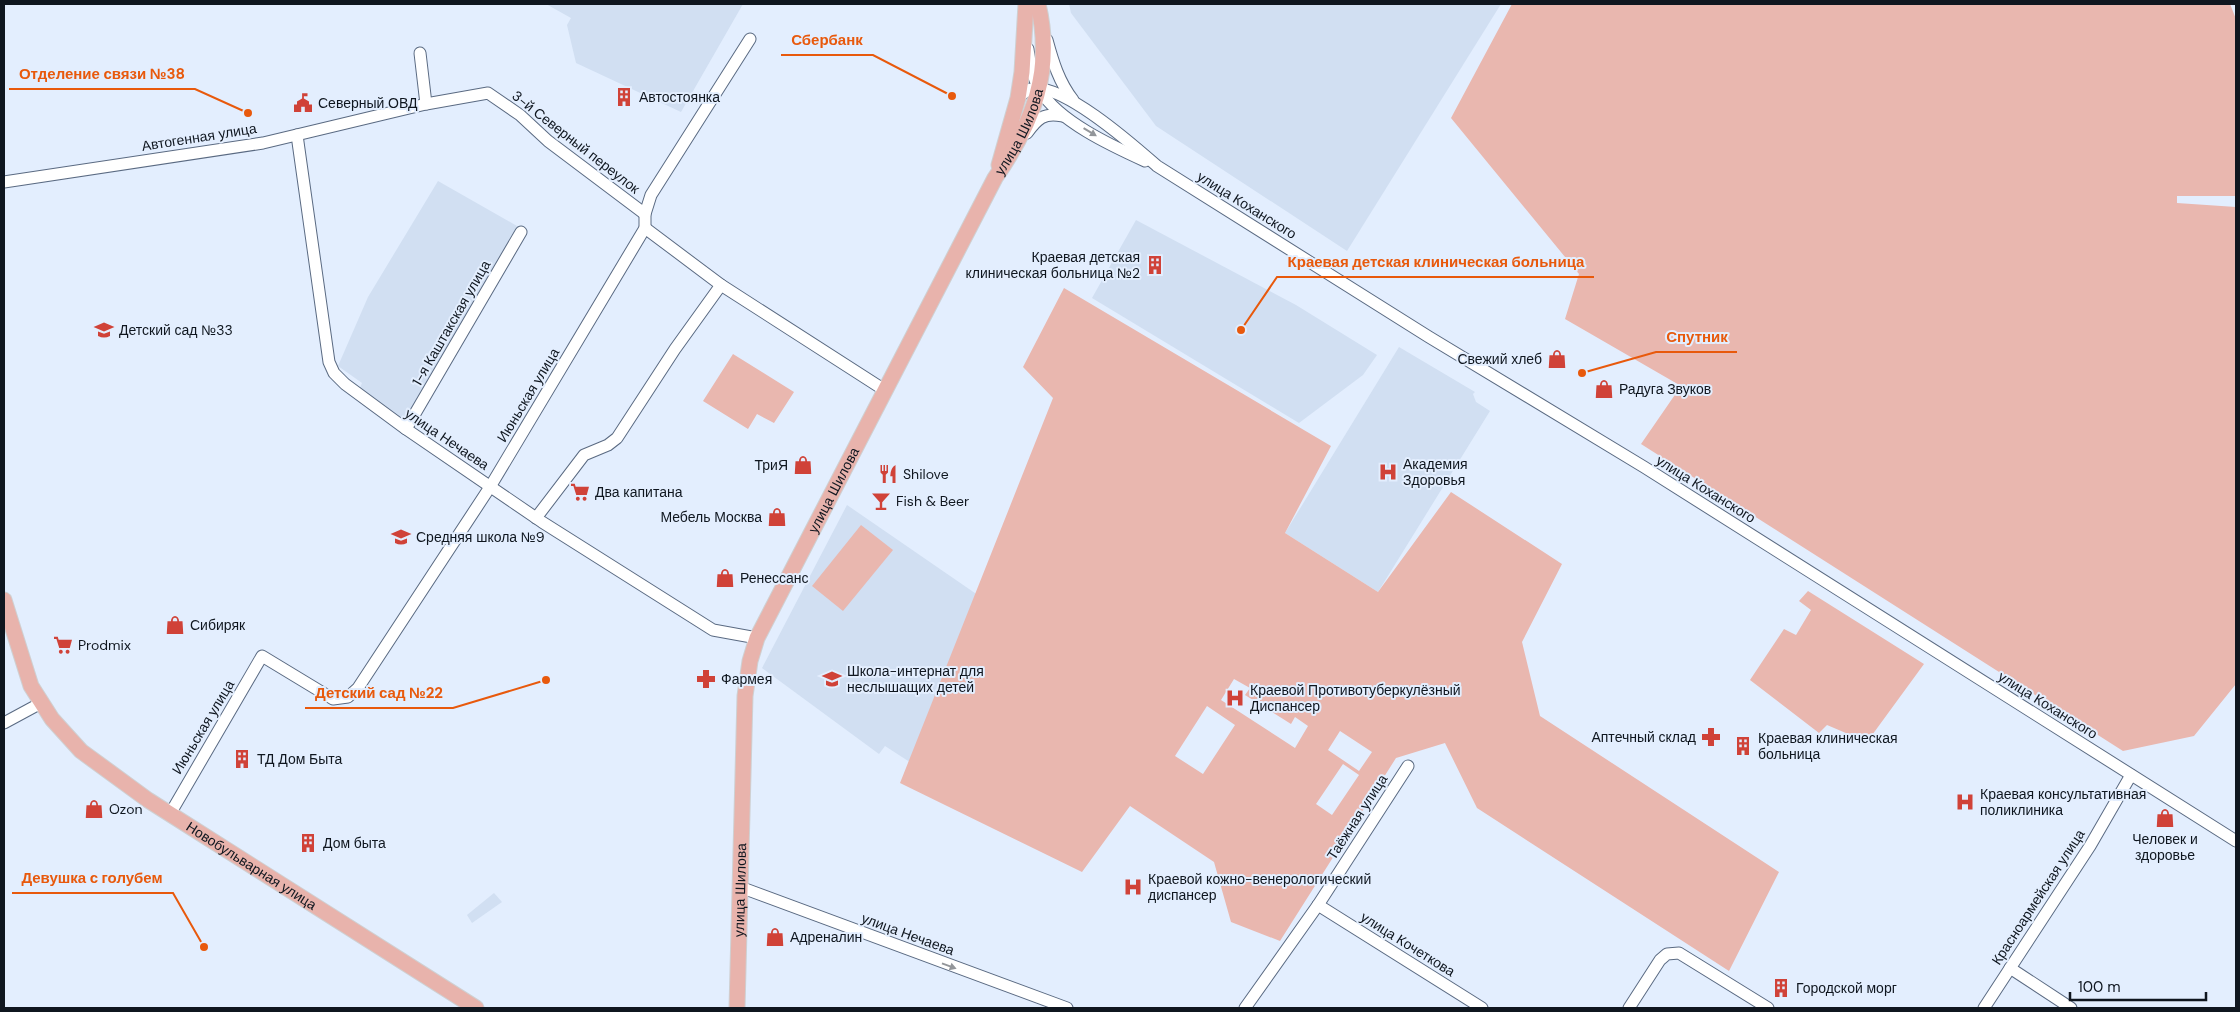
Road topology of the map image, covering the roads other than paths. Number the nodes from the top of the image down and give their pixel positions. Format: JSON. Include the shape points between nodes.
{"nodes":[{"id":1,"x":1026,"y":4,"type":"edge"},
{"id":2,"x":1038,"y":4,"type":"edge"},
{"id":3,"x":1042,"y":21,"type":"junction"},
{"id":4,"x":1025,"y":22,"type":"junction"},
{"id":5,"x":750,"y":40,"type":"dead end"},
{"id":6,"x":420,"y":53,"type":"dead end"},
{"id":7,"x":1039,"y":89,"type":"junction"},
{"id":8,"x":488,"y":93,"type":"joint"},
{"id":9,"x":1018,"y":98,"type":"junction"},
{"id":10,"x":426,"y":104,"type":"junction"},
{"id":11,"x":1079,"y":107,"type":"junction"},
{"id":12,"x":1066,"y":117,"type":"junction"},
{"id":13,"x":297,"y":135,"type":"junction"},
{"id":14,"x":1017,"y":147,"type":"junction"},
{"id":15,"x":1157,"y":166,"type":"junction"},
{"id":16,"x":995,"y":178,"type":"junction"},
{"id":17,"x":4,"y":182,"type":"edge"},
{"id":18,"x":645,"y":214,"type":"junction"},
{"id":19,"x":645,"y":228,"type":"junction"},
{"id":20,"x":521,"y":232,"type":"dead end"},
{"id":21,"x":721,"y":285,"type":"junction"},
{"id":22,"x":886,"y":391,"type":"junction"},
{"id":23,"x":406,"y":430,"type":"junction"},
{"id":24,"x":490,"y":487,"type":"junction"},
{"id":25,"x":536,"y":518,"type":"junction"},
{"id":26,"x":4,"y":600,"type":"edge"},
{"id":27,"x":757,"y":638,"type":"junction"},
{"id":28,"x":41,"y":703,"type":"junction"},
{"id":29,"x":4,"y":724,"type":"edge"},
{"id":30,"x":1408,"y":766,"type":"dead end"},
{"id":31,"x":2131,"y":775,"type":"junction"},
{"id":32,"x":170,"y":814,"type":"junction"},
{"id":33,"x":2236,"y":841,"type":"edge"},
{"id":34,"x":740,"y":887,"type":"junction"},
{"id":35,"x":1318,"y":905,"type":"junction"},
{"id":36,"x":2010,"y":968,"type":"junction"},
{"id":37,"x":476,"y":1008,"type":"edge"},
{"id":38,"x":737,"y":1008,"type":"edge"},
{"id":39,"x":1067,"y":1008,"type":"edge"},
{"id":40,"x":1245,"y":1008,"type":"edge"},
{"id":41,"x":1482,"y":1008,"type":"edge"},
{"id":42,"x":1629,"y":1008,"type":"edge"},
{"id":43,"x":1768,"y":1008,"type":"edge"},
{"id":44,"x":1984,"y":1008,"type":"edge"},
{"id":45,"x":2071,"y":1008,"type":"edge"}],
"edges":[{"from":1,"to":4,"type":"main road"},
{"from":2,"to":3,"type":"main road","name":"улица Шилова"},
{"from":3,"to":7,"type":"main road","name":"улица Шилова","via":[[1044,52]]},
{"from":3,"to":11,"type":"street","via":[[1064,89]]},
{"from":4,"to":7,"type":"street","via":[[1031,67]]},
{"from":4,"to":9,"type":"main road"},
{"from":5,"to":18,"type":"street","via":[[651,195]]},
{"from":6,"to":10,"type":"street"},
{"from":7,"to":9,"type":"street","via":[[1024,92]]},
{"from":7,"to":11,"type":"street","via":[[1056,92]]},
{"from":7,"to":12,"type":"street"},
{"from":7,"to":14,"type":"main road","name":"улица Шилова","via":[[1029,123]]},
{"from":8,"to":10,"type":"street","name":"Автогенная улица"},
{"from":8,"to":18,"type":"street","name":"3-й Северный переулок"},
{"from":9,"to":16,"type":"main road"},
{"from":10,"to":13,"type":"street","name":"Автогенная улица"},
{"from":11,"to":15,"type":"street","via":[[1118,132]]},
{"from":12,"to":14,"type":"street","via":[[1044,115]]},
{"from":12,"to":15,"type":"street","one_way":true,"via":[[1120,150]]},
{"from":13,"to":17,"type":"street","name":"Автогенная улица","via":[[232,148]]},
{"from":13,"to":23,"type":"street","name":"улица Нечаева","via":[[329,362],[345,384]]},
{"from":14,"to":16,"type":"main road","name":"улица Шилова"},
{"from":15,"to":31,"type":"street","name":"улица Коханского","via":[[1644,467]]},
{"from":16,"to":22,"type":"main road","name":"улица Шилова"},
{"from":18,"to":19,"type":"street"},
{"from":19,"to":21,"type":"street"},
{"from":19,"to":24,"type":"street","name":"Июньская улица"},
{"from":20,"to":23,"type":"street","name":"1-я Каштакская улица"},
{"from":21,"to":22,"type":"street"},
{"from":21,"to":25,"type":"street","via":[[617,438],[584,455]]},
{"from":22,"to":27,"type":"main road","name":"улица Шилова"},
{"from":23,"to":24,"type":"street","name":"улица Нечаева"},
{"from":24,"to":25,"type":"street","name":"улица Нечаева"},
{"from":24,"to":32,"type":"street","name":"Июньская улица","via":[[358,688],[348,697],[333,698],[262,656]]},
{"from":25,"to":27,"type":"street","name":"улица Нечаева","via":[[712,630]]},
{"from":26,"to":28,"type":"main road","name":"Новобульварная улица","via":[[31,686]]},
{"from":27,"to":34,"type":"main road","name":"улица Шилова","via":[[744,696]]},
{"from":28,"to":29,"type":"street"},
{"from":28,"to":32,"type":"main road","name":"Новобульварная улица","via":[[81,751]]},
{"from":30,"to":35,"type":"street","name":"Таёжная улица"},
{"from":31,"to":33,"type":"street","name":"улица Коханского"},
{"from":31,"to":36,"type":"street","name":"Красноармейская улица","via":[[2090,846]]},
{"from":32,"to":37,"type":"main road","name":"Новобульварная улица"},
{"from":34,"to":38,"type":"main road","name":"улица Шилова"},
{"from":34,"to":39,"type":"street","name":"улица Нечаева","one_way":true},
{"from":35,"to":40,"type":"street","name":"Таёжная улица"},
{"from":35,"to":41,"type":"street","name":"улица Кочеткова"},
{"from":36,"to":44,"type":"street","name":"Красноармейская улица"},
{"from":36,"to":45,"type":"street"},
{"from":42,"to":43,"type":"street","via":[[1660,960],[1667,954],[1680,953]]}]}
